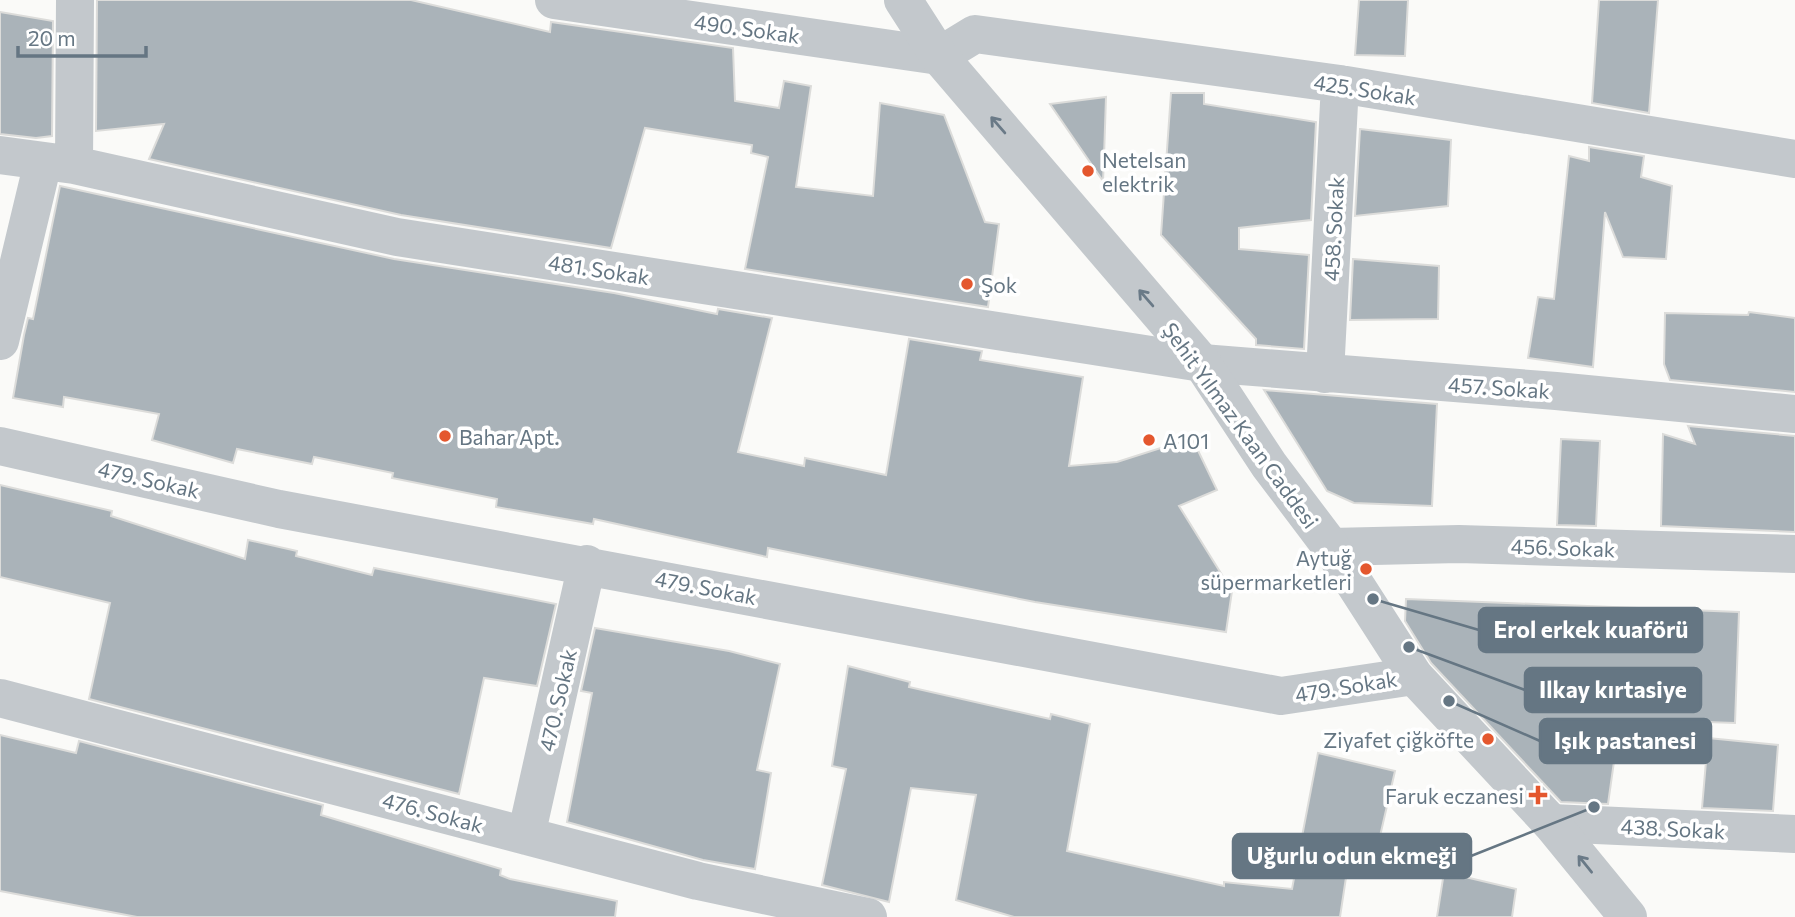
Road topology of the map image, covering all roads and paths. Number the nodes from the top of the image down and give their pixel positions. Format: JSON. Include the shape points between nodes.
{"nodes":[{"id":1,"x":75,"y":0,"type":"edge"},
{"id":2,"x":554,"y":0,"type":"edge"},
{"id":3,"x":904,"y":0,"type":"edge"},
{"id":4,"x":939,"y":56,"type":"junction"},
{"id":5,"x":1340,"y":84,"type":"junction"},
{"id":6,"x":0,"y":155,"type":"edge"},
{"id":7,"x":1795,"y":159,"type":"edge"},
{"id":8,"x":59,"y":163,"type":"junction"},
{"id":9,"x":0,"y":341,"type":"edge"},
{"id":10,"x":1202,"y":363,"type":"junction"},
{"id":11,"x":1325,"y":374,"type":"junction"},
{"id":12,"x":1795,"y":414,"type":"edge"},
{"id":13,"x":0,"y":446,"type":"edge"},
{"id":14,"x":1331,"y":547,"type":"junction"},
{"id":15,"x":1795,"y":554,"type":"edge"},
{"id":16,"x":587,"y":564,"type":"junction"},
{"id":17,"x":1414,"y":676,"type":"junction"},
{"id":18,"x":0,"y":698,"type":"edge"},
{"id":19,"x":1551,"y":822,"type":"junction"},
{"id":20,"x":1795,"y":834,"type":"edge"},
{"id":21,"x":526,"y":836,"type":"junction"},
{"id":22,"x":868,"y":917,"type":"edge"},
{"id":23,"x":1628,"y":917,"type":"edge"}],
"edges":[{"from":1,"to":8,"type":"street"},
{"from":2,"to":4,"type":"street","name":"490. Sokak"},
{"from":3,"to":4,"type":"street","name":"Şehit Yılmaz Kaan Caddesi"},
{"from":4,"to":5,"type":"street","name":"425. Sokak","via":[[975,34]]},
{"from":10,"to":4,"type":"street","name":"Şehit Yılmaz Kaan Caddesi","one_way":true},
{"from":5,"to":7,"type":"street","name":"425. Sokak"},
{"from":5,"to":11,"type":"street","name":"458. Sokak"},
{"from":6,"to":8,"type":"street","name":"481. Sokak"},
{"from":8,"to":9,"type":"street"},
{"from":8,"to":10,"type":"street","name":"481. Sokak","via":[[397,237]]},
{"from":10,"to":11,"type":"street","name":"457. Sokak"},
{"from":10,"to":14,"type":"street","name":"Şehit Yılmaz Kaan Caddesi","via":[[1269,465]]},
{"from":11,"to":12,"type":"street","name":"457. Sokak"},
{"from":13,"to":16,"type":"street","name":"479. Sokak","via":[[279,509]]},
{"from":14,"to":15,"type":"street","name":"456. Sokak","via":[[1459,544]]},
{"from":14,"to":17,"type":"street","name":"Şehit Yılmaz Kaan Caddesi"},
{"from":16,"to":17,"type":"street","name":"479. Sokak","via":[[1281,696]]},
{"from":16,"to":21,"type":"street","name":"470. Sokak"},
{"from":17,"to":19,"type":"street","name":"Şehit Yılmaz Kaan Caddesi"},
{"from":18,"to":21,"type":"street","name":"476. Sokak"},
{"from":19,"to":20,"type":"street","name":"438. Sokak"},
{"from":23,"to":19,"type":"street","name":"Şehit Yılmaz Kaan Caddesi","one_way":true},
{"from":21,"to":22,"type":"street","name":"476. Sokak","via":[[698,881]]}]}
